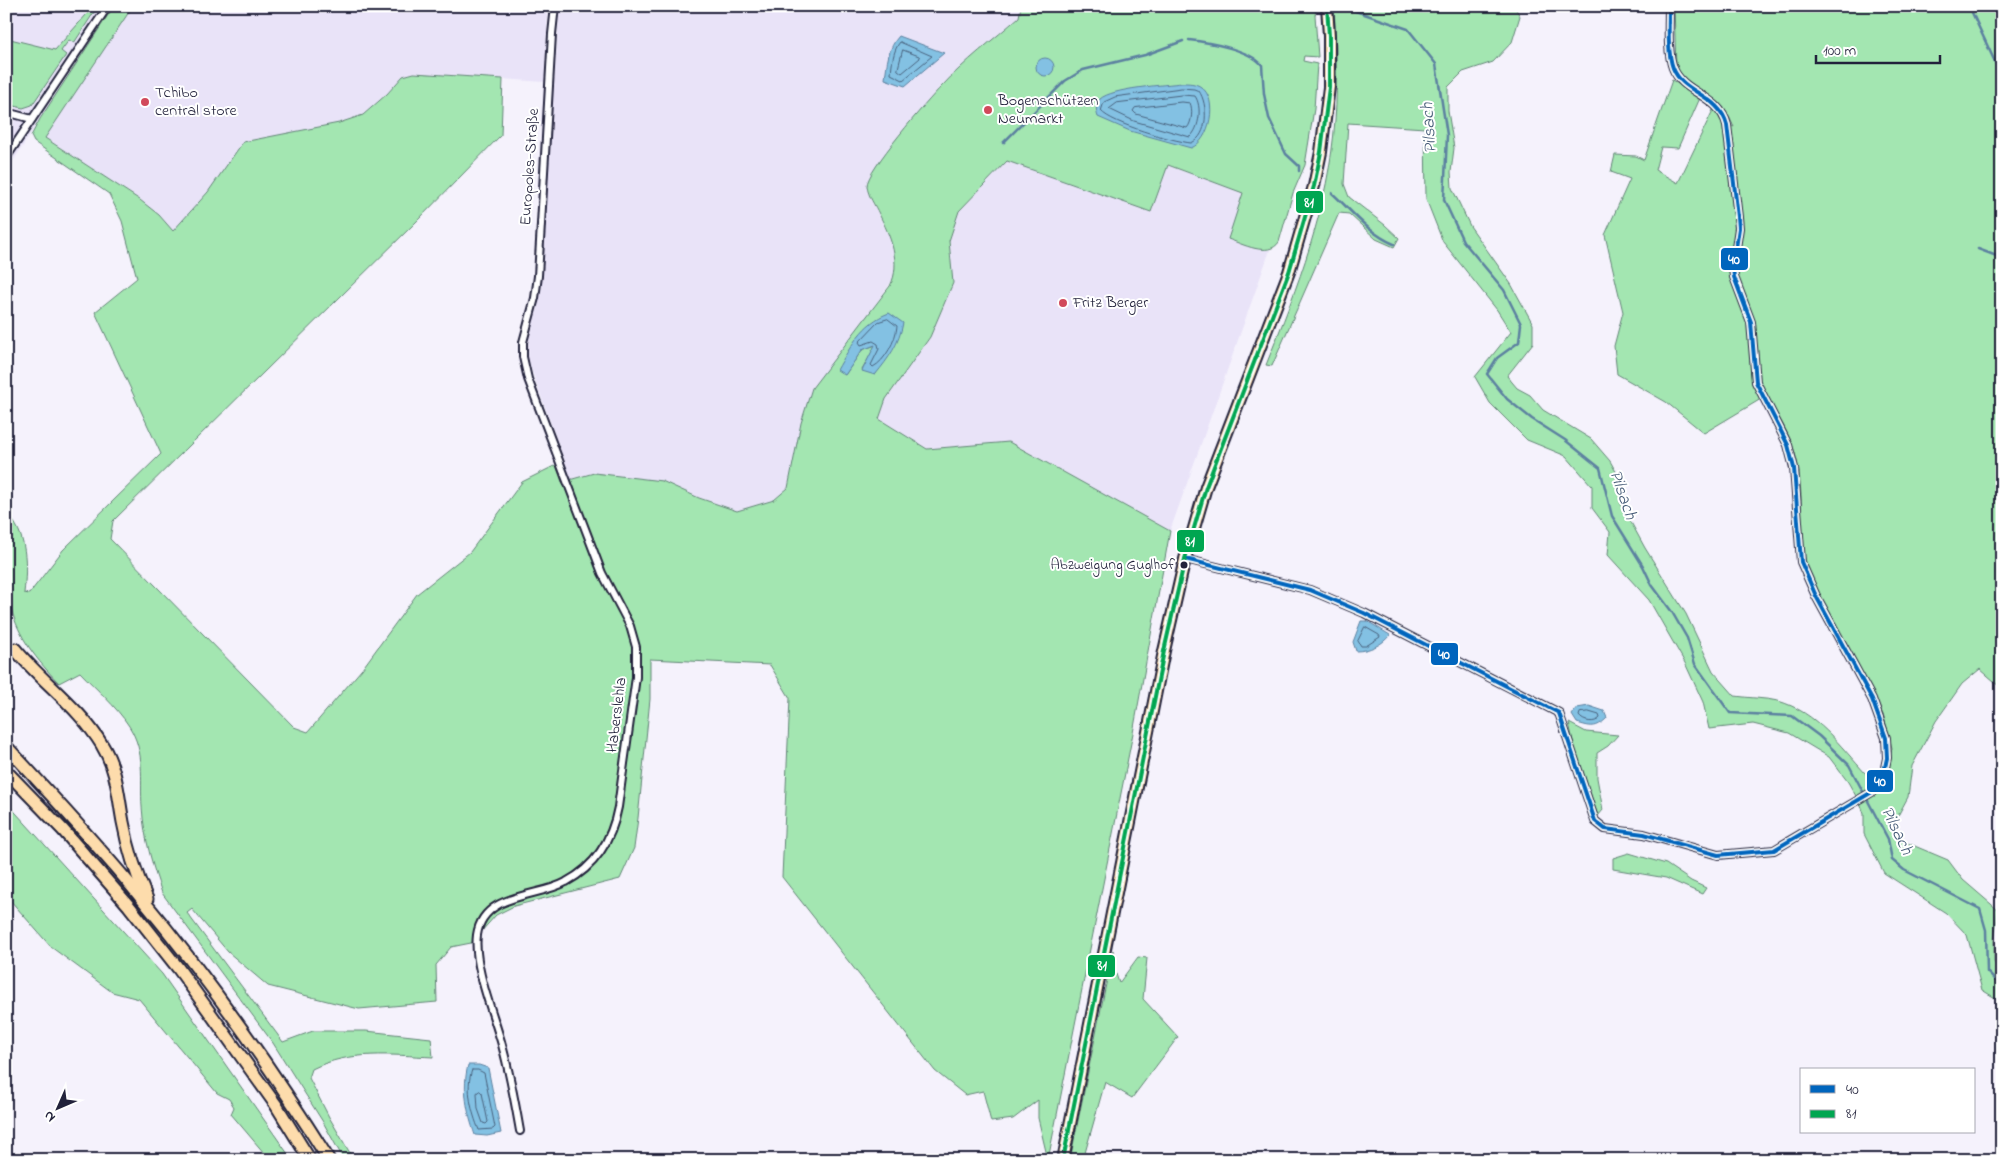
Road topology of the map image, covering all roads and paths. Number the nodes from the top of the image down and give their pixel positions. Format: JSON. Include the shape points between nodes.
{"nodes":[{"id":1,"x":108,"y":6,"type":"edge"},
{"id":2,"x":556,"y":6,"type":"edge"},
{"id":3,"x":1327,"y":6,"type":"edge"},
{"id":4,"x":1669,"y":6,"type":"edge"},
{"id":5,"x":6,"y":112,"type":"edge"},
{"id":6,"x":32,"y":119,"type":"junction"},
{"id":7,"x":6,"y":158,"type":"edge"},
{"id":8,"x":525,"y":329,"type":"joint"},
{"id":9,"x":1185,"y":559,"type":"junction"},
{"id":10,"x":15,"y":649,"type":"dead end"},
{"id":11,"x":6,"y":746,"type":"edge"},
{"id":12,"x":6,"y":771,"type":"edge"},
{"id":13,"x":151,"y":909,"type":"junction"},
{"id":14,"x":520,"y":1131,"type":"dead end"},
{"id":15,"x":310,"y":1160,"type":"edge"},
{"id":16,"x":329,"y":1160,"type":"edge"},
{"id":17,"x":1063,"y":1160,"type":"edge"}],
"edges":[{"from":1,"to":6,"type":"street"},
{"from":2,"to":8,"type":"street","name":"Europoles-Straße","via":[[538,276]]},
{"from":3,"to":9,"type":"main road","via":[[1329,88],[1312,196],[1289,272],[1206,488]]},
{"from":4,"to":9,"type":"street","via":[[1673,69],[1682,81],[1707,97],[1726,119],[1738,216],[1734,277],[1751,322],[1756,382],[1788,446],[1794,468],[1801,562],[1872,699],[1886,738],[1887,758],[1883,777],[1872,792],[1774,850],[1718,855],[1644,834],[1605,829],[1595,821],[1559,713],[1364,613],[1310,590]]},
{"from":5,"to":6,"type":"street"},
{"from":6,"to":7,"type":"street"},
{"from":8,"to":14,"type":"street","name":"Haberslehla","via":[[523,357],[537,407],[602,573],[630,626],[637,660],[618,807],[609,838],[589,866],[579,874],[554,888],[499,904],[485,917],[478,933],[478,957],[510,1076]]},
{"from":9,"to":17,"type":"main road"},
{"from":10,"to":13,"type":"highway","via":[[88,724],[103,746],[114,770],[134,869]]},
{"from":11,"to":13,"type":"highway"},
{"from":12,"to":15,"type":"highway","via":[[63,830],[172,960],[276,1105]]},
{"from":13,"to":16,"type":"highway","via":[[289,1096]]}]}
